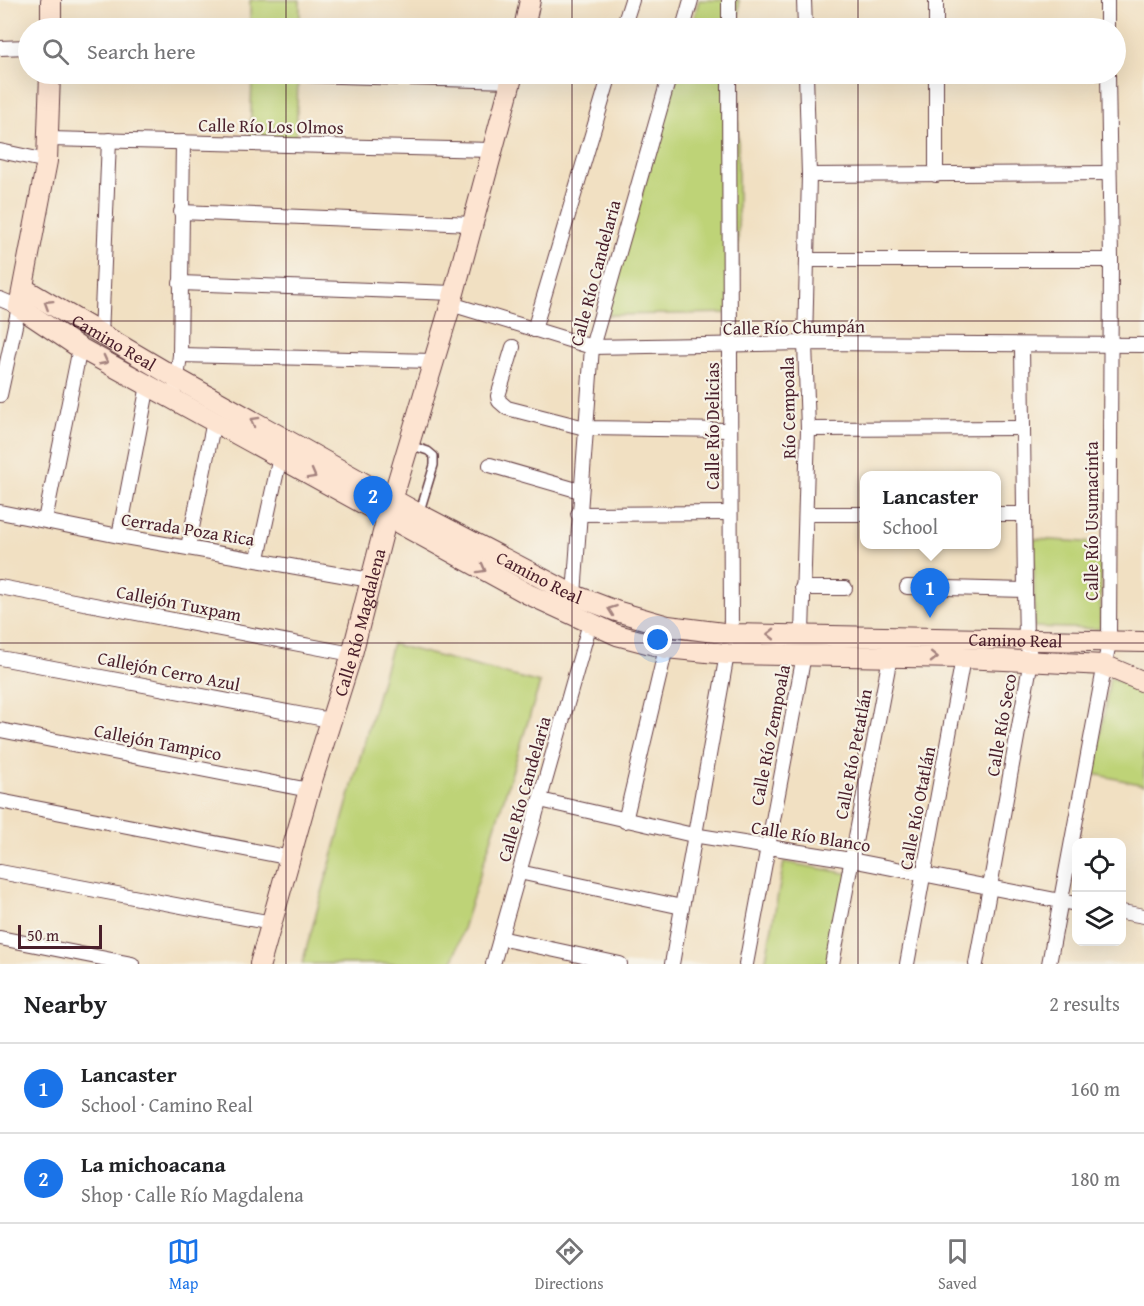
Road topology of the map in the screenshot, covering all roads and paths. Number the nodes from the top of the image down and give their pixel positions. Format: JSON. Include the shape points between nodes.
{"nodes":[{"id":1,"x":51,"y":0,"type":"edge"},
{"id":2,"x":530,"y":0,"type":"edge"},
{"id":3,"x":632,"y":0,"type":"edge"},
{"id":4,"x":691,"y":0,"type":"edge"},
{"id":5,"x":729,"y":0,"type":"edge"},
{"id":6,"x":804,"y":0,"type":"edge"},
{"id":7,"x":936,"y":0,"type":"edge"},
{"id":8,"x":1107,"y":0,"type":"edge"},
{"id":9,"x":51,"y":18,"type":"edge"},
{"id":10,"x":526,"y":18,"type":"edge"},
{"id":11,"x":626,"y":18,"type":"edge"},
{"id":12,"x":686,"y":18,"type":"edge"},
{"id":13,"x":729,"y":18,"type":"edge"},
{"id":14,"x":805,"y":18,"type":"edge"},
{"id":15,"x":936,"y":18,"type":"edge"},
{"id":16,"x":1107,"y":18,"type":"edge"},
{"id":17,"x":18,"y":47,"type":"edge"},
{"id":18,"x":0,"y":48,"type":"edge"},
{"id":19,"x":50,"y":84,"type":"edge"},
{"id":20,"x":510,"y":84,"type":"edge"},
{"id":21,"x":607,"y":84,"type":"edge"},
{"id":22,"x":667,"y":84,"type":"edge"},
{"id":23,"x":729,"y":84,"type":"edge"},
{"id":24,"x":806,"y":84,"type":"edge"},
{"id":25,"x":936,"y":84,"type":"edge"},
{"id":26,"x":1108,"y":84,"type":"edge"},
{"id":27,"x":49,"y":139,"type":"junction"},
{"id":28,"x":109,"y":140,"type":"junction"},
{"id":29,"x":183,"y":142,"type":"junction"},
{"id":30,"x":492,"y":150,"type":"junction"},
{"id":31,"x":0,"y":151,"type":"edge"},
{"id":32,"x":47,"y":161,"type":"junction"},
{"id":33,"x":1108,"y":173,"type":"junction"},
{"id":34,"x":809,"y":175,"type":"junction"},
{"id":35,"x":936,"y":175,"type":"junction"},
{"id":36,"x":181,"y":212,"type":"junction"},
{"id":37,"x":473,"y":224,"type":"junction"},
{"id":38,"x":808,"y":260,"type":"junction"},
{"id":39,"x":1111,"y":260,"type":"junction"},
{"id":40,"x":180,"y":283,"type":"junction"},
{"id":41,"x":453,"y":298,"type":"junction"},
{"id":42,"x":12,"y":299,"type":"edge"},
{"id":43,"x":534,"y":330,"type":"junction"},
{"id":44,"x":101,"y":336,"type":"junction"},
{"id":45,"x":805,"y":343,"type":"junction"},
{"id":46,"x":1109,"y":345,"type":"junction"},
{"id":47,"x":1144,"y":345,"type":"edge"},
{"id":48,"x":730,"y":346,"type":"junction"},
{"id":49,"x":1022,"y":346,"type":"junction"},
{"id":50,"x":513,"y":347,"type":"dead end"},
{"id":51,"x":592,"y":347,"type":"junction"},
{"id":52,"x":80,"y":348,"type":"junction"},
{"id":53,"x":180,"y":355,"type":"junction"},
{"id":54,"x":433,"y":362,"type":"junction"},
{"id":55,"x":176,"y":378,"type":"junction"},
{"id":56,"x":148,"y":385,"type":"junction"},
{"id":57,"x":0,"y":395,"type":"edge"},
{"id":58,"x":176,"y":400,"type":"junction"},
{"id":59,"x":214,"y":421,"type":"junction"},
{"id":60,"x":1023,"y":428,"type":"junction"},
{"id":61,"x":585,"y":429,"type":"junction"},
{"id":62,"x":808,"y":429,"type":"junction"},
{"id":63,"x":730,"y":430,"type":"junction"},
{"id":64,"x":410,"y":445,"type":"junction"},
{"id":65,"x":280,"y":457,"type":"junction"},
{"id":66,"x":490,"y":465,"type":"dead end"},
{"id":67,"x":580,"y":491,"type":"junction"},
{"id":68,"x":391,"y":508,"type":"junction"},
{"id":69,"x":0,"y":512,"type":"edge"},
{"id":70,"x":730,"y":513,"type":"junction"},
{"id":71,"x":419,"y":514,"type":"junction"},
{"id":72,"x":578,"y":514,"type":"junction"},
{"id":73,"x":807,"y":514,"type":"junction"},
{"id":74,"x":860,"y":514,"type":"edge"},
{"id":75,"x":1001,"y":514,"type":"edge"},
{"id":76,"x":1024,"y":514,"type":"junction"},
{"id":77,"x":45,"y":520,"type":"junction"},
{"id":78,"x":119,"y":536,"type":"junction"},
{"id":79,"x":188,"y":548,"type":"junction"},
{"id":80,"x":258,"y":558,"type":"junction"},
{"id":81,"x":537,"y":577,"type":"junction"},
{"id":82,"x":370,"y":580,"type":"junction"},
{"id":83,"x":0,"y":587,"type":"edge"},
{"id":84,"x":908,"y":587,"type":"dead end"},
{"id":85,"x":802,"y":588,"type":"junction"},
{"id":86,"x":845,"y":588,"type":"dead end"},
{"id":87,"x":1025,"y":590,"type":"junction"},
{"id":88,"x":528,"y":594,"type":"junction"},
{"id":89,"x":574,"y":595,"type":"junction"},
{"id":90,"x":590,"y":623,"type":"junction"},
{"id":91,"x":731,"y":634,"type":"junction"},
{"id":92,"x":802,"y":634,"type":"junction"},
{"id":93,"x":853,"y":635,"type":"junction"},
{"id":94,"x":906,"y":636,"type":"junction"},
{"id":95,"x":1026,"y":639,"type":"junction"},
{"id":96,"x":1108,"y":642,"type":"junction"},
{"id":97,"x":1144,"y":642,"type":"edge"},
{"id":98,"x":666,"y":648,"type":"junction"},
{"id":99,"x":352,"y":654,"type":"junction"},
{"id":100,"x":727,"y":654,"type":"junction"},
{"id":101,"x":804,"y":654,"type":"junction"},
{"id":102,"x":852,"y":657,"type":"junction"},
{"id":103,"x":898,"y":657,"type":"junction"},
{"id":104,"x":0,"y":658,"type":"edge"},
{"id":105,"x":963,"y":658,"type":"junction"},
{"id":106,"x":1031,"y":660,"type":"junction"},
{"id":107,"x":1104,"y":665,"type":"junction"},
{"id":108,"x":1144,"y":682,"type":"edge"},
{"id":109,"x":330,"y":720,"type":"junction"},
{"id":110,"x":0,"y":730,"type":"edge"},
{"id":111,"x":309,"y":790,"type":"junction"},
{"id":112,"x":540,"y":800,"type":"junction"},
{"id":113,"x":0,"y":801,"type":"edge"},
{"id":114,"x":625,"y":821,"type":"junction"},
{"id":115,"x":693,"y":835,"type":"junction"},
{"id":116,"x":767,"y":846,"type":"junction"},
{"id":117,"x":291,"y":858,"type":"junction"},
{"id":118,"x":851,"y":860,"type":"junction"},
{"id":119,"x":0,"y":872,"type":"edge"},
{"id":120,"x":519,"y":872,"type":"junction"},
{"id":121,"x":923,"y":874,"type":"junction"},
{"id":122,"x":989,"y":886,"type":"junction"},
{"id":123,"x":1061,"y":901,"type":"junction"},
{"id":124,"x":1072,"y":903,"type":"edge"},
{"id":125,"x":682,"y":907,"type":"junction"},
{"id":126,"x":1126,"y":913,"type":"edge"},
{"id":127,"x":1144,"y":916,"type":"edge"},
{"id":128,"x":272,"y":922,"type":"junction"},
{"id":129,"x":0,"y":938,"type":"edge"},
{"id":130,"x":500,"y":938,"type":"junction"},
{"id":131,"x":132,"y":964,"type":"edge"},
{"id":132,"x":260,"y":964,"type":"edge"},
{"id":133,"x":493,"y":964,"type":"edge"},
{"id":134,"x":620,"y":964,"type":"edge"},
{"id":135,"x":672,"y":964,"type":"edge"},
{"id":136,"x":746,"y":964,"type":"edge"},
{"id":137,"x":831,"y":964,"type":"edge"},
{"id":138,"x":907,"y":964,"type":"edge"},
{"id":139,"x":976,"y":964,"type":"edge"},
{"id":140,"x":1049,"y":964,"type":"edge"}],
"edges":[{"from":1,"to":9,"type":"street"},
{"from":2,"to":10,"type":"street"},
{"from":3,"to":11,"type":"street"},
{"from":4,"to":12,"type":"street"},
{"from":5,"to":13,"type":"street"},
{"from":6,"to":14,"type":"street"},
{"from":7,"to":15,"type":"street"},
{"from":8,"to":16,"type":"street"},
{"from":17,"to":18,"type":"street"},
{"from":19,"to":27,"type":"street"},
{"from":20,"to":30,"type":"street","name":"Calle Río Magdalena"},
{"from":21,"to":43,"type":"street"},
{"from":22,"to":51,"type":"street","name":"Calle Río Candelaria"},
{"from":23,"to":48,"type":"street","name":"Calle Río Delicias"},
{"from":24,"to":34,"type":"street","name":"Río Cempoala"},
{"from":25,"to":35,"type":"street"},
{"from":26,"to":33,"type":"street","name":"Calle Río Usumacinta"},
{"from":27,"to":28,"type":"street","name":"Calle Río Los Olmos"},
{"from":27,"to":32,"type":"street"},
{"from":28,"to":29,"type":"street","name":"Calle Río Los Olmos"},
{"from":28,"to":44,"type":"street"},
{"from":29,"to":30,"type":"street","name":"Calle Río Los Olmos"},
{"from":29,"to":36,"type":"street"},
{"from":30,"to":37,"type":"street","name":"Calle Río Magdalena"},
{"from":31,"to":32,"type":"street"},
{"from":32,"to":42,"type":"street"},
{"from":33,"to":35,"type":"street"},
{"from":33,"to":39,"type":"street","name":"Calle Río Usumacinta"},
{"from":34,"to":35,"type":"street"},
{"from":34,"to":38,"type":"street","name":"Río Cempoala"},
{"from":36,"to":37,"type":"street"},
{"from":36,"to":40,"type":"street"},
{"from":37,"to":41,"type":"street","name":"Calle Río Magdalena"},
{"from":38,"to":39,"type":"street"},
{"from":38,"to":45,"type":"street","name":"Río Cempoala"},
{"from":39,"to":46,"type":"street","name":"Calle Río Usumacinta"},
{"from":40,"to":41,"type":"street","name":"Calle Río Chumpán"},
{"from":40,"to":53,"type":"street"},
{"from":41,"to":43,"type":"street","name":"Calle Río Chumpán"},
{"from":41,"to":54,"type":"street","name":"Calle Río Magdalena"},
{"from":44,"to":42,"type":"street","name":"Camino Real","one_way":true},
{"from":42,"to":52,"type":"street","name":"Camino Real"},
{"from":42,"to":57,"type":"street"},
{"from":43,"to":51,"type":"street","name":"Calle Río Chumpán"},
{"from":44,"to":55,"type":"street","name":"Camino Real"},
{"from":45,"to":48,"type":"street","name":"Calle Río Chumpán"},
{"from":45,"to":49,"type":"street","name":"Calle Río Chumpán"},
{"from":45,"to":62,"type":"street","name":"Río Cempoala"},
{"from":46,"to":47,"type":"street","name":"Calle Río Chumpán"},
{"from":46,"to":49,"type":"street","name":"Calle Río Chumpán"},
{"from":46,"to":96,"type":"street","name":"Calle Río Usumacinta"},
{"from":48,"to":51,"type":"street","name":"Calle Río Chumpán"},
{"from":48,"to":63,"type":"street","name":"Calle Río Delicias"},
{"from":49,"to":60,"type":"street","name":"Calle Río Seco"},
{"from":50,"to":61,"type":"street","via":[[498,390],[499,401],[507,408]]},
{"from":51,"to":61,"type":"street","name":"Calle Río Candelaria"},
{"from":52,"to":56,"type":"street","name":"Camino Real","one_way":true},
{"from":52,"to":77,"type":"street"},
{"from":53,"to":54,"type":"street"},
{"from":53,"to":55,"type":"street"},
{"from":54,"to":64,"type":"street","name":"Calle Río Magdalena"},
{"from":55,"to":58,"type":"street"},
{"from":68,"to":55,"type":"street","name":"Camino Real","one_way":true},
{"from":56,"to":58,"type":"street","name":"Camino Real"},
{"from":56,"to":78,"type":"street"},
{"from":58,"to":59,"type":"street","name":"Camino Real"},
{"from":59,"to":65,"type":"street","name":"Camino Real"},
{"from":59,"to":79,"type":"street"},
{"from":60,"to":62,"type":"street"},
{"from":60,"to":76,"type":"street","name":"Calle Río Seco"},
{"from":61,"to":63,"type":"street"},
{"from":61,"to":67,"type":"street","name":"Calle Río Candelaria"},
{"from":62,"to":73,"type":"street","name":"Río Cempoala"},
{"from":63,"to":70,"type":"street","name":"Calle Río Delicias"},
{"from":64,"to":68,"type":"street","name":"Calle Río Magdalena"},
{"from":64,"to":71,"type":"lane","via":[[434,456]]},
{"from":65,"to":68,"type":"street","name":"Camino Real","one_way":true},
{"from":65,"to":80,"type":"street"},
{"from":66,"to":67,"type":"street"},
{"from":67,"to":72,"type":"street","name":"Calle Río Candelaria"},
{"from":68,"to":71,"type":"street","name":"Camino Real"},
{"from":68,"to":82,"type":"street","name":"Calle Río Magdalena"},
{"from":68,"to":88,"type":"street","name":"Camino Real","one_way":true},
{"from":69,"to":77,"type":"street","name":"Cerrada Poza Rica"},
{"from":70,"to":72,"type":"street"},
{"from":70,"to":91,"type":"street","name":"Calle Río Delicias"},
{"from":71,"to":81,"type":"street","name":"Camino Real"},
{"from":72,"to":89,"type":"street","name":"Calle Río Candelaria"},
{"from":73,"to":74,"type":"street"},
{"from":73,"to":85,"type":"street","name":"Río Cempoala"},
{"from":75,"to":76,"type":"street"},
{"from":76,"to":87,"type":"street","name":"Calle Río Seco"},
{"from":77,"to":78,"type":"street","name":"Cerrada Poza Rica"},
{"from":78,"to":79,"type":"street","name":"Cerrada Poza Rica"},
{"from":79,"to":80,"type":"street","name":"Cerrada Poza Rica"},
{"from":80,"to":82,"type":"street","name":"Cerrada Poza Rica"},
{"from":81,"to":88,"type":"street"},
{"from":81,"to":89,"type":"street","name":"Camino Real"},
{"from":82,"to":99,"type":"street","name":"Calle Río Magdalena"},
{"from":83,"to":99,"type":"street","name":"Callejón Tuxpam"},
{"from":84,"to":87,"type":"street"},
{"from":85,"to":86,"type":"street"},
{"from":85,"to":92,"type":"street","name":"Río Cempoala"},
{"from":87,"to":95,"type":"street","name":"Calle Río Seco"},
{"from":88,"to":90,"type":"street","name":"Camino Real"},
{"from":91,"to":89,"type":"street","name":"Camino Real","one_way":true,"via":[[668,626]]},
{"from":90,"to":98,"type":"street","name":"Camino Real"},
{"from":90,"to":112,"type":"street","name":"Calle Río Candelaria"},
{"from":92,"to":91,"type":"street","name":"Camino Real","one_way":true},
{"from":92,"to":93,"type":"street","name":"Camino Real"},
{"from":93,"to":94,"type":"street","name":"Camino Real"},
{"from":93,"to":102,"type":"street"},
{"from":94,"to":95,"type":"street","name":"Camino Real"},
{"from":94,"to":103,"type":"street"},
{"from":95,"to":96,"type":"street","name":"Camino Real"},
{"from":95,"to":106,"type":"street","name":"Calle Río Seco"},
{"from":96,"to":97,"type":"street","name":"Camino Real"},
{"from":96,"to":107,"type":"street","name":"Calle Río Usumacinta"},
{"from":98,"to":100,"type":"street","name":"Camino Real"},
{"from":98,"to":114,"type":"street"},
{"from":99,"to":109,"type":"street","name":"Calle Río Magdalena"},
{"from":100,"to":101,"type":"street","name":"Camino Real"},
{"from":100,"to":115,"type":"street"},
{"from":101,"to":102,"type":"street","name":"Camino Real"},
{"from":101,"to":116,"type":"street","name":"Calle Río Zempoala"},
{"from":102,"to":103,"type":"street","name":"Camino Real"},
{"from":103,"to":105,"type":"street","name":"Camino Real","one_way":true},
{"from":103,"to":118,"type":"street","name":"Calle Río Petatlán"},
{"from":104,"to":109,"type":"street","name":"Callejón Cerro Azul"},
{"from":105,"to":106,"type":"street","name":"Camino Real"},
{"from":105,"to":121,"type":"street","name":"Calle Río Otatlán"},
{"from":106,"to":107,"type":"street","name":"Camino Real"},
{"from":106,"to":122,"type":"street","name":"Calle Río Seco"},
{"from":107,"to":108,"type":"street","name":"Camino Real"},
{"from":107,"to":123,"type":"street","name":"Calle Río Usumacinta"},
{"from":109,"to":111,"type":"street","name":"Calle Río Magdalena"},
{"from":110,"to":111,"type":"street","name":"Callejón Tampico"},
{"from":111,"to":117,"type":"street","name":"Calle Río Magdalena"},
{"from":112,"to":114,"type":"street","name":"Calle Río Blanco"},
{"from":112,"to":120,"type":"street","name":"Calle Río Candelaria"},
{"from":113,"to":117,"type":"street"},
{"from":114,"to":115,"type":"street","name":"Calle Río Blanco"},
{"from":115,"to":116,"type":"street","name":"Calle Río Blanco"},
{"from":115,"to":125,"type":"street"},
{"from":116,"to":118,"type":"street","name":"Calle Río Blanco"},
{"from":116,"to":136,"type":"street","name":"Calle Río Zempoala"},
{"from":117,"to":128,"type":"street","name":"Calle Río Magdalena"},
{"from":118,"to":121,"type":"street","name":"Calle Río Blanco"},
{"from":118,"to":137,"type":"street","name":"Calle Río Petatlán"},
{"from":119,"to":128,"type":"street"},
{"from":120,"to":125,"type":"street"},
{"from":120,"to":130,"type":"street","name":"Calle Río Candelaria"},
{"from":121,"to":122,"type":"street","name":"Calle Río Blanco"},
{"from":121,"to":138,"type":"street","name":"Calle Río Otatlán"},
{"from":122,"to":123,"type":"street","name":"Calle Río Blanco"},
{"from":122,"to":139,"type":"street","name":"Calle Río Seco"},
{"from":123,"to":124,"type":"street","name":"Calle Río Blanco"},
{"from":123,"to":140,"type":"street","name":"Calle Río Usumacinta"},
{"from":125,"to":135,"type":"street"},
{"from":126,"to":127,"type":"street"},
{"from":128,"to":132,"type":"street","name":"Calle Río Magdalena"},
{"from":129,"to":131,"type":"street"},
{"from":130,"to":133,"type":"street","name":"Calle Río Candelaria"},
{"from":130,"to":134,"type":"street"}]}
